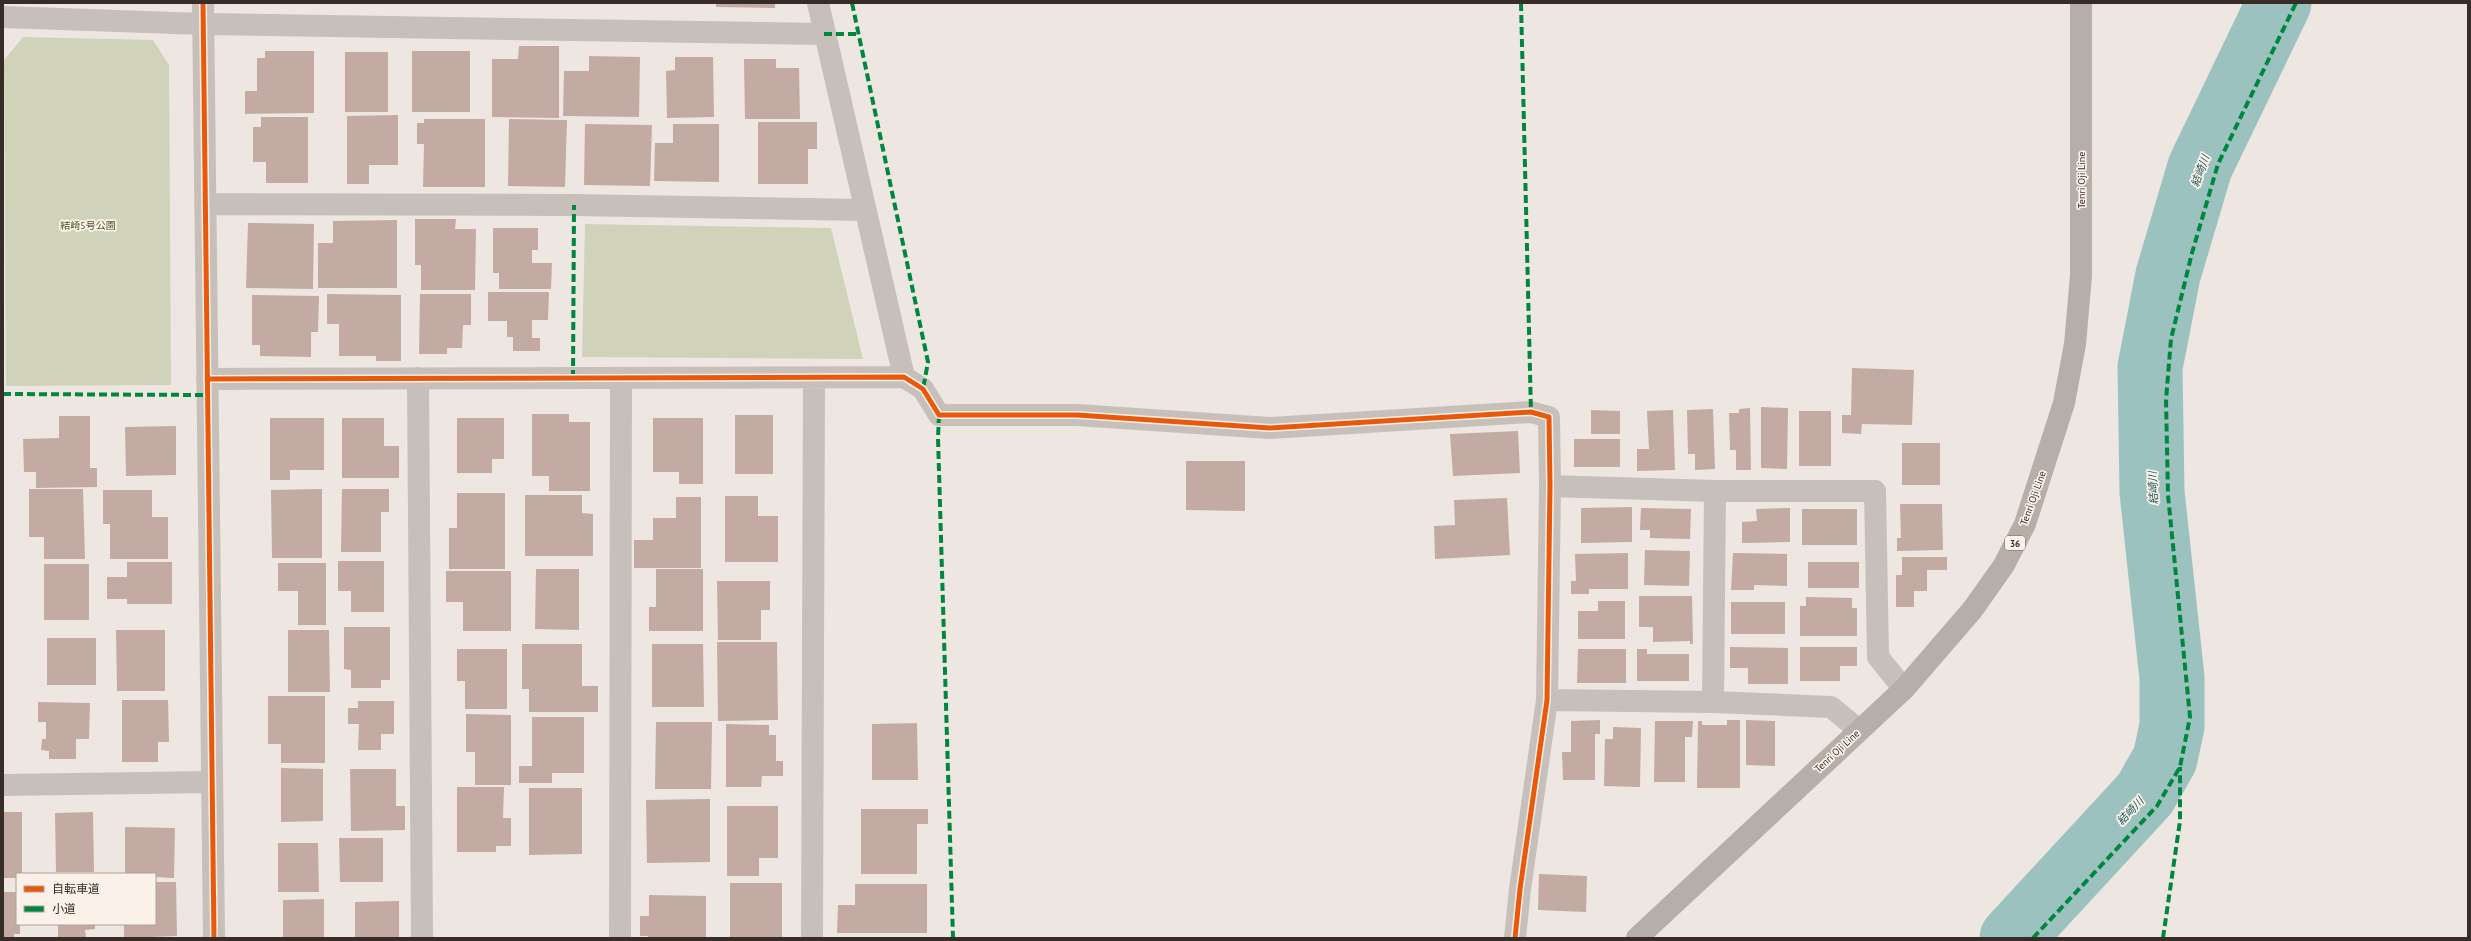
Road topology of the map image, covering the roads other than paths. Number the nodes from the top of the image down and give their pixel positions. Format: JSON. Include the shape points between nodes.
{"nodes":[{"id":1,"x":203,"y":3,"type":"edge"},
{"id":2,"x":818,"y":3,"type":"edge"},
{"id":3,"x":2081,"y":3,"type":"edge"},
{"id":4,"x":3,"y":17,"type":"edge"},
{"id":5,"x":203,"y":24,"type":"junction"},
{"id":6,"x":824,"y":34,"type":"junction"},
{"id":7,"x":205,"y":204,"type":"junction"},
{"id":8,"x":865,"y":210,"type":"junction"},
{"id":9,"x":904,"y":377,"type":"junction"},
{"id":10,"x":418,"y":378,"type":"junction"},
{"id":11,"x":620,"y":378,"type":"junction"},
{"id":12,"x":814,"y":378,"type":"junction"},
{"id":13,"x":207,"y":379,"type":"junction"},
{"id":14,"x":1550,"y":486,"type":"junction"},
{"id":15,"x":1715,"y":491,"type":"junction"},
{"id":16,"x":1904,"y":689,"type":"junction"},
{"id":17,"x":1547,"y":700,"type":"junction"},
{"id":18,"x":1713,"y":702,"type":"junction"},
{"id":19,"x":1859,"y":730,"type":"junction"},
{"id":20,"x":212,"y":782,"type":"junction"},
{"id":21,"x":3,"y":785,"type":"edge"},
{"id":22,"x":214,"y":938,"type":"edge"},
{"id":23,"x":422,"y":938,"type":"edge"},
{"id":24,"x":620,"y":938,"type":"edge"},
{"id":25,"x":812,"y":938,"type":"edge"},
{"id":26,"x":1515,"y":938,"type":"edge"},
{"id":27,"x":1637,"y":938,"type":"edge"}],
"edges":[{"from":1,"to":5,"type":"street"},
{"from":2,"to":6,"type":"street"},
{"from":3,"to":16,"type":"main road","name":"Tenri Oji Line","number":"36","via":[[2081,276],[2076,344],[2064,403],[2024,524],[2004,565],[1973,609]]},
{"from":4,"to":5,"type":"street"},
{"from":5,"to":6,"type":"street"},
{"from":5,"to":7,"type":"street"},
{"from":6,"to":8,"type":"street"},
{"from":7,"to":8,"type":"street","via":[[574,205]]},
{"from":7,"to":13,"type":"street"},
{"from":8,"to":9,"type":"street"},
{"from":9,"to":12,"type":"street"},
{"from":9,"to":14,"type":"street","via":[[923,389],[939,415],[1077,416],[1270,428],[1530,412],[1548,417]]},
{"from":10,"to":11,"type":"street"},
{"from":10,"to":13,"type":"street"},
{"from":10,"to":23,"type":"street"},
{"from":11,"to":12,"type":"street"},
{"from":11,"to":24,"type":"street"},
{"from":12,"to":25,"type":"street"},
{"from":13,"to":20,"type":"street"},
{"from":14,"to":15,"type":"street"},
{"from":14,"to":17,"type":"street"},
{"from":15,"to":16,"type":"street","via":[[1875,491],[1878,657]]},
{"from":15,"to":18,"type":"street"},
{"from":16,"to":19,"type":"main road","name":"Tenri Oji Line","number":"36"},
{"from":17,"to":18,"type":"street"},
{"from":17,"to":26,"type":"street"},
{"from":18,"to":19,"type":"street","via":[[1831,706]]},
{"from":19,"to":27,"type":"main road","name":"Tenri Oji Line","number":"36"},
{"from":20,"to":21,"type":"street"},
{"from":20,"to":22,"type":"street"}]}
